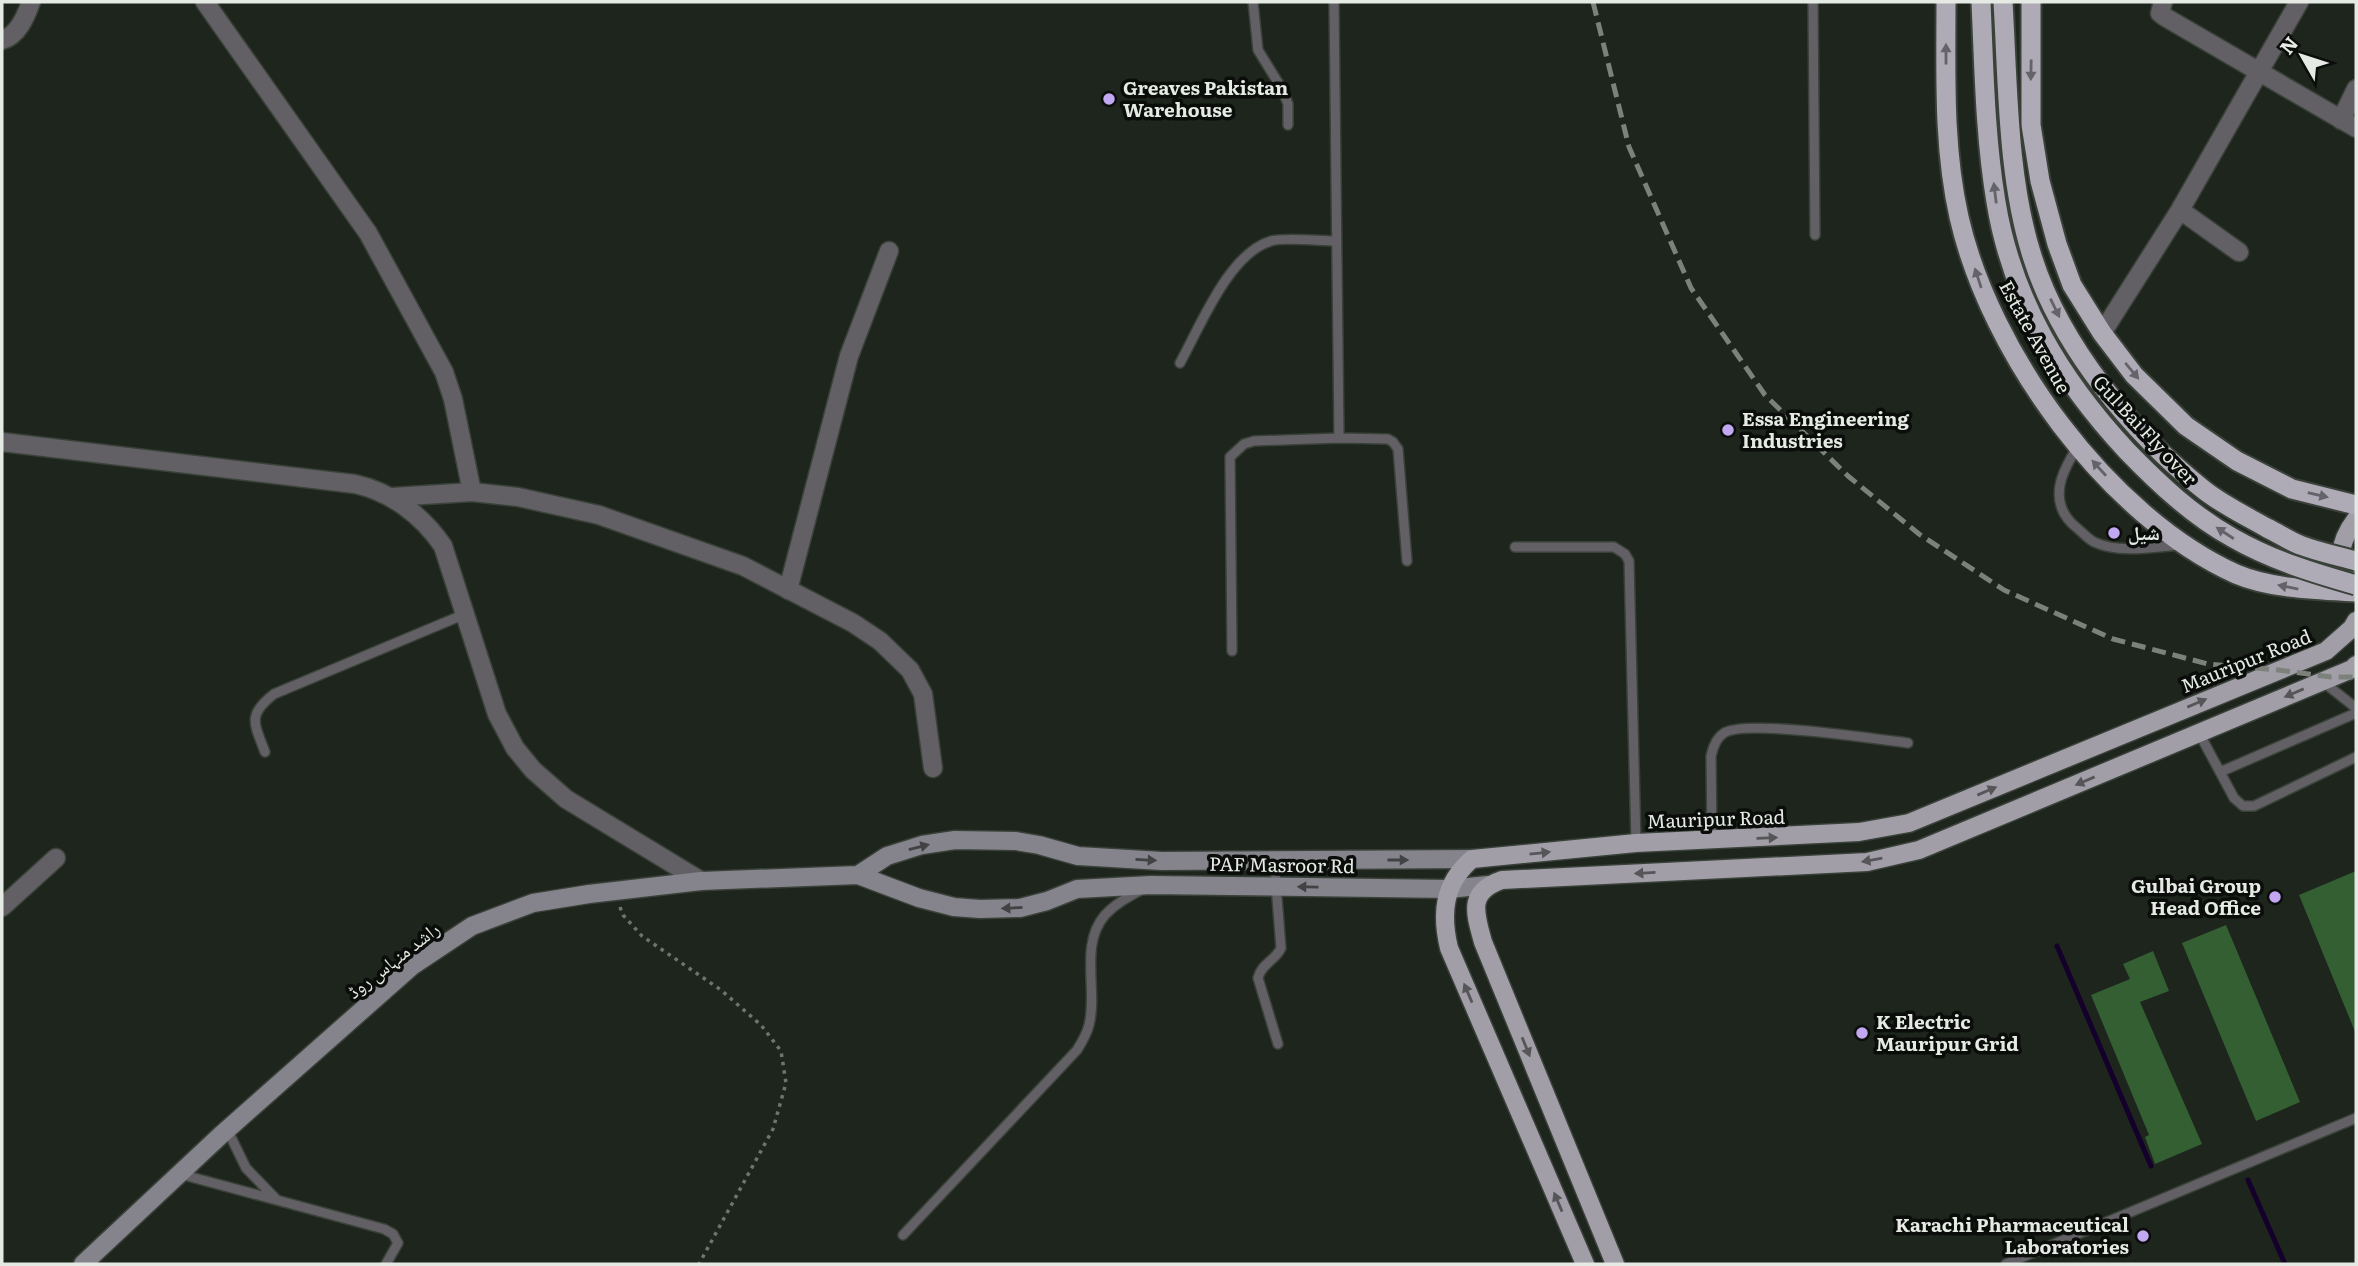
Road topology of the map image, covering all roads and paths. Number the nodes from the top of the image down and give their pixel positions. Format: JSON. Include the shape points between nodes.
{"nodes":[{"id":1,"x":31,"y":2,"type":"edge"},
{"id":2,"x":205,"y":2,"type":"edge"},
{"id":3,"x":1253,"y":2,"type":"edge"},
{"id":4,"x":1334,"y":2,"type":"edge"},
{"id":5,"x":1813,"y":2,"type":"edge"},
{"id":6,"x":1946,"y":2,"type":"edge"},
{"id":7,"x":1981,"y":2,"type":"edge"},
{"id":8,"x":2003,"y":2,"type":"edge"},
{"id":9,"x":2031,"y":2,"type":"edge"},
{"id":10,"x":2163,"y":2,"type":"edge"},
{"id":11,"x":2299,"y":2,"type":"edge"},
{"id":12,"x":2,"y":40,"type":"edge"},
{"id":13,"x":2259,"y":71,"type":"junction"},
{"id":14,"x":2356,"y":89,"type":"edge"},
{"id":15,"x":2349,"y":124,"type":"edge"},
{"id":16,"x":1288,"y":125,"type":"dead end"},
{"id":17,"x":2180,"y":210,"type":"junction"},
{"id":18,"x":1815,"y":235,"type":"dead end"},
{"id":19,"x":1335,"y":241,"type":"junction"},
{"id":20,"x":889,"y":251,"type":"dead end"},
{"id":21,"x":2239,"y":252,"type":"dead end"},
{"id":22,"x":2102,"y":333,"type":"junction"},
{"id":23,"x":1180,"y":363,"type":"dead end"},
{"id":24,"x":1339,"y":438,"type":"junction"},
{"id":25,"x":2,"y":442,"type":"edge"},
{"id":26,"x":2078,"y":444,"type":"junction"},
{"id":27,"x":472,"y":492,"type":"junction"},
{"id":28,"x":392,"y":497,"type":"junction"},
{"id":29,"x":2355,"y":505,"type":"edge"},
{"id":30,"x":2183,"y":545,"type":"junction"},
{"id":31,"x":1515,"y":547,"type":"dead end"},
{"id":32,"x":1407,"y":561,"type":"dead end"},
{"id":33,"x":2356,"y":561,"type":"edge"},
{"id":34,"x":2356,"y":585,"type":"edge"},
{"id":35,"x":788,"y":590,"type":"junction"},
{"id":36,"x":2356,"y":592,"type":"edge"},
{"id":37,"x":465,"y":614,"type":"junction"},
{"id":38,"x":2356,"y":621,"type":"edge"},
{"id":39,"x":1232,"y":651,"type":"dead end"},
{"id":40,"x":2355,"y":667,"type":"edge"},
{"id":41,"x":2321,"y":681,"type":"junction"},
{"id":42,"x":2249,"y":682,"type":"junction"},
{"id":43,"x":2257,"y":709,"type":"junction"},
{"id":44,"x":2356,"y":710,"type":"edge"},
{"id":45,"x":2199,"y":733,"type":"junction"},
{"id":46,"x":1908,"y":743,"type":"dead end"},
{"id":47,"x":264,"y":752,"type":"dead end"},
{"id":48,"x":2356,"y":757,"type":"edge"},
{"id":49,"x":933,"y":768,"type":"dead end"},
{"id":50,"x":2220,"y":772,"type":"junction"},
{"id":51,"x":1712,"y":839,"type":"junction"},
{"id":52,"x":1636,"y":844,"type":"junction"},
{"id":53,"x":55,"y":858,"type":"dead end"},
{"id":54,"x":1472,"y":859,"type":"junction"},
{"id":55,"x":1274,"y":860,"type":"junction"},
{"id":56,"x":858,"y":875,"type":"junction"},
{"id":57,"x":701,"y":881,"type":"junction"},
{"id":58,"x":1151,"y":884,"type":"junction"},
{"id":59,"x":1488,"y":884,"type":"junction"},
{"id":60,"x":1276,"y":886,"type":"junction"},
{"id":61,"x":1077,"y":889,"type":"joint"},
{"id":62,"x":1449,"y":889,"type":"junction"},
{"id":63,"x":614,"y":891,"type":"junction"},
{"id":64,"x":2,"y":907,"type":"edge"},
{"id":65,"x":1278,"y":1044,"type":"dead end"},
{"id":66,"x":2356,"y":1118,"type":"edge"},
{"id":67,"x":228,"y":1129,"type":"junction"},
{"id":68,"x":180,"y":1174,"type":"junction"},
{"id":69,"x":278,"y":1200,"type":"junction"},
{"id":70,"x":903,"y":1235,"type":"dead end"},
{"id":71,"x":83,"y":1264,"type":"edge"},
{"id":72,"x":386,"y":1264,"type":"edge"},
{"id":73,"x":699,"y":1264,"type":"edge"},
{"id":74,"x":1585,"y":1264,"type":"edge"},
{"id":75,"x":1615,"y":1264,"type":"edge"},
{"id":76,"x":2006,"y":1264,"type":"edge"}],
"edges":[{"from":1,"to":12,"type":"street","via":[[26,18]]},
{"from":2,"to":27,"type":"street","via":[[368,233],[444,372]]},
{"from":3,"to":16,"type":"lane","via":[[1258,50],[1282,89]]},
{"from":4,"to":19,"type":"lane"},
{"from":5,"to":18,"type":"lane"},
{"from":26,"to":6,"type":"highway","name":"Estate Avenue","one_way":true,"via":[[2046,407],[2012,351],[1980,287],[1959,218],[1947,138]]},
{"from":34,"to":7,"type":"highway","name":"Gul Bai Fly over","one_way":true,"bridge":true,"via":[[2291,566],[2233,539],[2186,508],[2098,419],[2064,374],[2013,271],[1996,204],[1986,121]]},
{"from":8,"to":33,"type":"highway","name":"Gul Bai Fly over","one_way":true,"bridge":true,"via":[[2010,122],[2030,246],[2054,310],[2084,360],[2116,403],[2205,491],[2300,545]]},
{"from":9,"to":22,"type":"highway","one_way":true,"via":[[2031,125],[2040,181],[2071,285]]},
{"from":10,"to":13,"type":"street","via":[[2160,13],[2165,18]]},
{"from":11,"to":13,"type":"street"},
{"from":13,"to":15,"type":"street"},
{"from":13,"to":17,"type":"street"},
{"from":14,"to":15,"type":"street"},
{"from":17,"to":21,"type":"street"},
{"from":17,"to":22,"type":"street"},
{"from":19,"to":23,"type":"lane","via":[[1272,240],[1249,252],[1229,273]]},
{"from":19,"to":24,"type":"lane"},
{"from":20,"to":35,"type":"street","via":[[849,356]]},
{"from":22,"to":29,"type":"highway","one_way":true,"via":[[2134,375],[2186,426],[2227,454],[2292,489]]},
{"from":24,"to":32,"type":"lane","via":[[1388,439],[1398,449]]},
{"from":24,"to":39,"type":"lane","via":[[1254,441],[1230,457]]},
{"from":25,"to":28,"type":"street","via":[[355,484]]},
{"from":30,"to":26,"type":"highway","name":"Estate Avenue","one_way":true,"via":[[2141,510]]},
{"from":26,"to":30,"type":"lane","via":[[2060,481],[2061,509],[2071,523],[2094,542],[2113,546]]},
{"from":27,"to":28,"type":"street"},
{"from":27,"to":35,"type":"street","via":[[599,515],[743,566]]},
{"from":28,"to":37,"type":"street","via":[[434,531],[443,545]]},
{"from":29,"to":36,"type":"main road","via":[[2341,556],[2346,579]]},
{"from":36,"to":30,"type":"highway","name":"Estate Avenue","one_way":true,"via":[[2292,588],[2238,575]]},
{"from":31,"to":52,"type":"lane","via":[[1614,547],[1629,561]]},
{"from":35,"to":49,"type":"street","via":[[853,623],[910,670],[923,694]]},
{"from":37,"to":47,"type":"lane","via":[[274,694],[261,704],[254,723]]},
{"from":37,"to":57,"type":"street","via":[[497,714],[533,770],[566,799]]},
{"from":38,"to":42,"type":"main road","name":"Mauripur Road","via":[[2326,651]]},
{"from":40,"to":41,"type":"main road"},
{"from":41,"to":43,"type":"main road","one_way":true},
{"from":41,"to":44,"type":"lane"},
{"from":42,"to":43,"type":"main road"},
{"from":51,"to":42,"type":"main road","name":"Mauripur Road","one_way":true,"via":[[1859,832],[1909,823]]},
{"from":43,"to":45,"type":"main road"},
{"from":44,"to":50,"type":"lane"},
{"from":45,"to":50,"type":"lane"},
{"from":45,"to":59,"type":"main road","one_way":true,"via":[[1919,850],[1880,859]]},
{"from":46,"to":51,"type":"lane","via":[[1791,729],[1723,733],[1711,756]]},
{"from":48,"to":50,"type":"lane","via":[[2254,806],[2243,806],[2234,798]]},
{"from":51,"to":52,"type":"main road","name":"Mauripur Road"},
{"from":54,"to":52,"type":"main road","name":"Mauripur Road","one_way":true},
{"from":53,"to":64,"type":"street"},
{"from":55,"to":54,"type":"main road","name":"PAF Masroor Rd","one_way":true},
{"from":54,"to":62,"type":"main road"},
{"from":56,"to":55,"type":"main road","name":"PAF Masroor Rd","one_way":true,"via":[[887,856],[955,840],[1016,841],[1078,856]]},
{"from":55,"to":60,"type":"lane"},
{"from":56,"to":57,"type":"main road","name":"راشد منہاس روڈ"},
{"from":61,"to":56,"type":"main road","name":"راشد منہاس روڈ","one_way":true,"via":[[1020,908],[980,909],[919,898]]},
{"from":57,"to":63,"type":"main road","name":"راشد منہاس روڈ"},
{"from":58,"to":60,"type":"main road","name":"PAF Masroor Rd"},
{"from":58,"to":61,"type":"main road","name":"PAF Masroor Rd"},
{"from":58,"to":70,"type":"lane","via":[[1120,902],[1098,925],[1092,943],[1090,1023],[1077,1050]]},
{"from":59,"to":62,"type":"main road","name":"PAF Masroor Rd"},
{"from":59,"to":75,"type":"main road","one_way":true,"via":[[1476,899],[1483,942]]},
{"from":62,"to":60,"type":"main road","name":"PAF Masroor Rd","one_way":true},
{"from":60,"to":65,"type":"lane","via":[[1281,948],[1258,978]]},
{"from":74,"to":62,"type":"main road","one_way":true,"via":[[1449,948],[1443,925]]},
{"from":63,"to":67,"type":"main road","name":"راشد منہاس روڈ","via":[[533,903],[472,926],[412,967]]},
{"from":63,"to":73,"type":"path","via":[[623,915],[642,936],[721,990],[761,1025],[781,1051],[786,1083],[774,1129]]},
{"from":66,"to":76,"type":"lane"},
{"from":67,"to":68,"type":"main road","name":"راشد منہاس روڈ"},
{"from":67,"to":69,"type":"lane","via":[[246,1168]]},
{"from":68,"to":69,"type":"lane"},
{"from":68,"to":71,"type":"main road","name":"راشد منہاس روڈ"},
{"from":69,"to":72,"type":"lane","via":[[393,1234],[398,1243]]}]}
